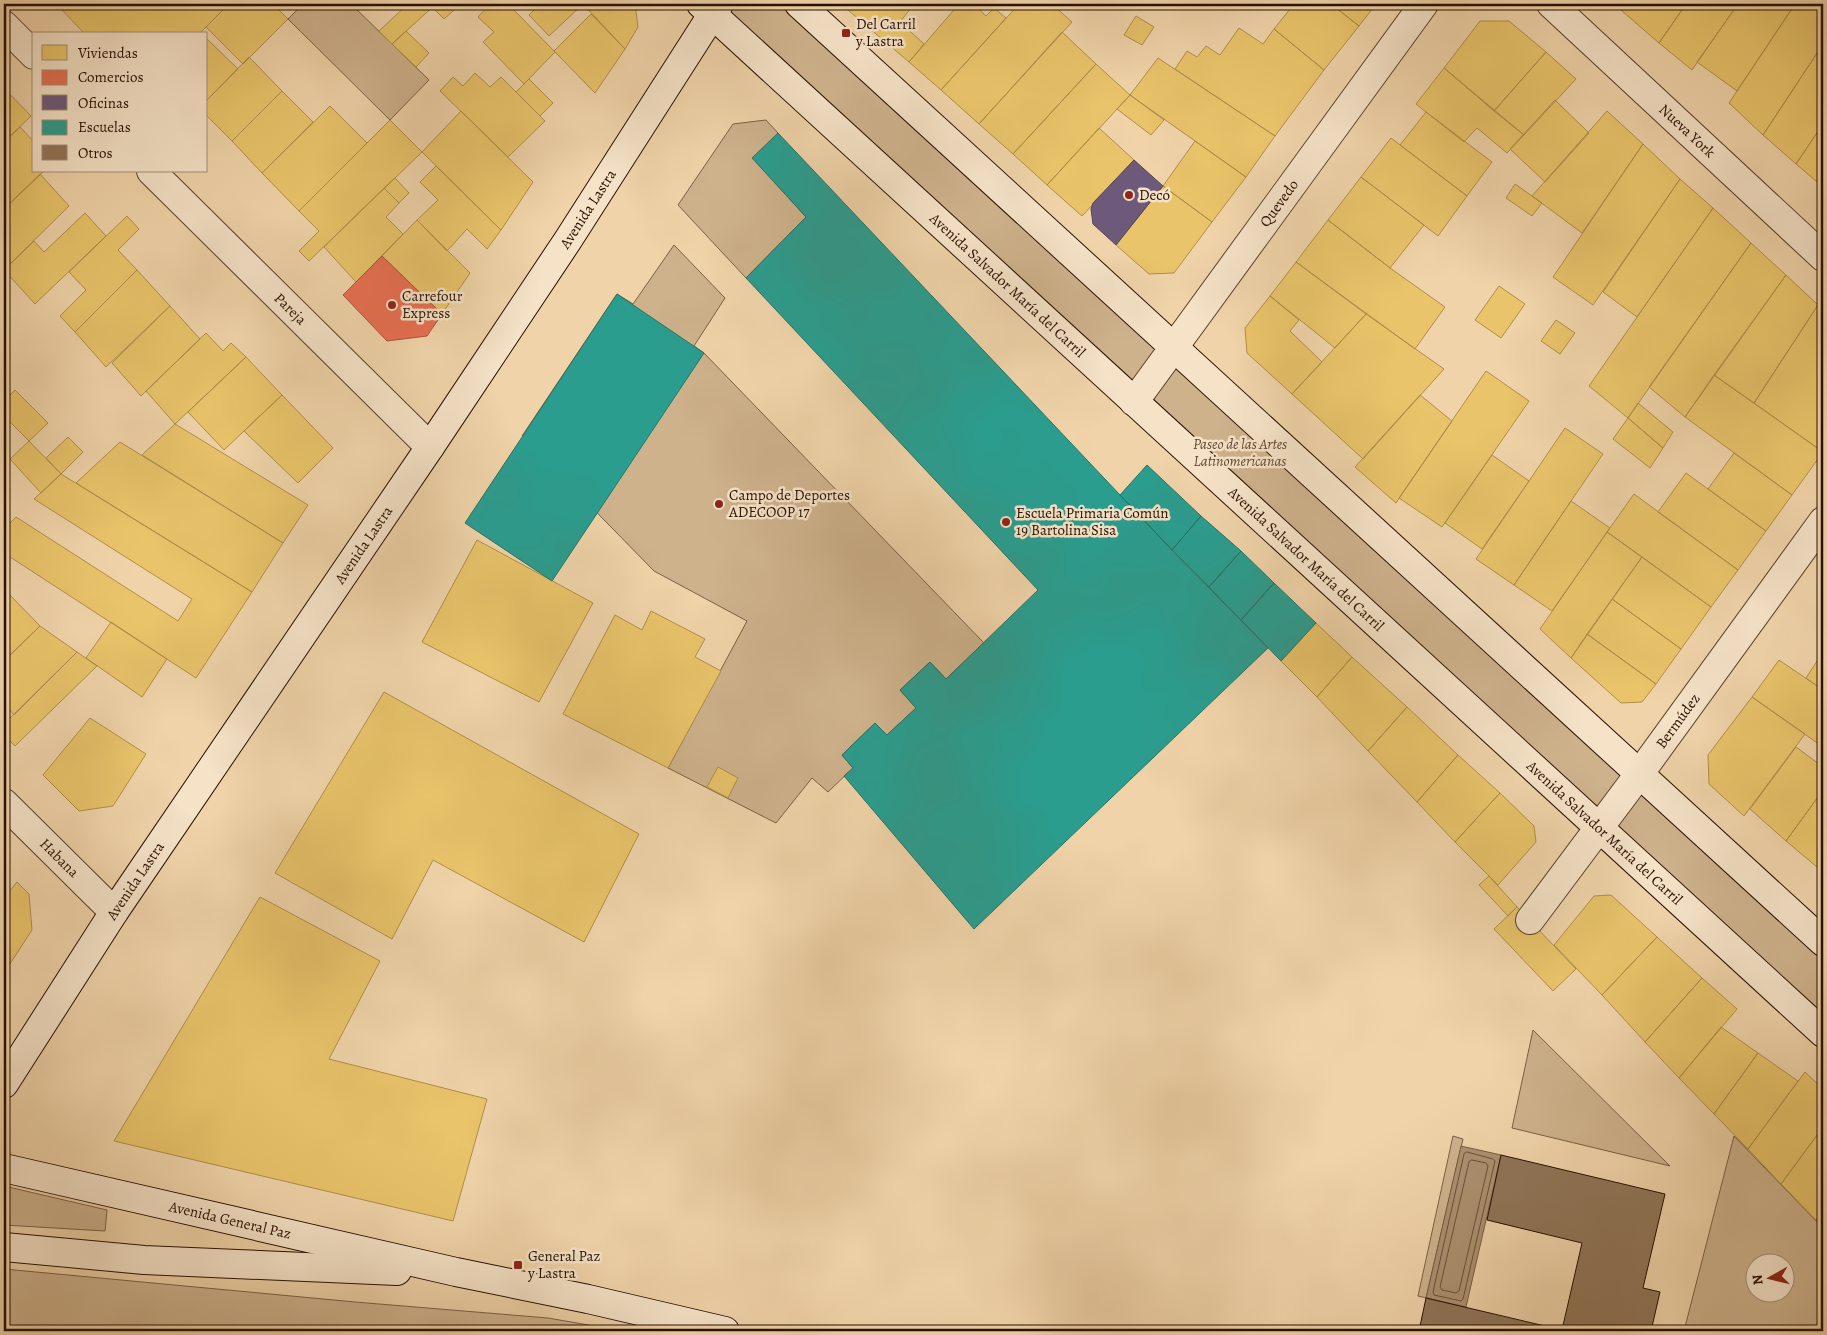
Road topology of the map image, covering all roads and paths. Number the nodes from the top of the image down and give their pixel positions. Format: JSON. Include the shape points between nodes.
{"nodes":[{"id":1,"x":800,"y":4,"type":"edge"},
{"id":2,"x":1424,"y":4,"type":"edge"},
{"id":3,"x":1551,"y":4,"type":"edge"},
{"id":4,"x":711,"y":7,"type":"edge"},
{"id":5,"x":4,"y":25,"type":"edge"},
{"id":6,"x":32,"y":53,"type":"edge"},
{"id":7,"x":152,"y":172,"type":"edge"},
{"id":8,"x":1823,"y":257,"type":"edge"},
{"id":9,"x":1174,"y":347,"type":"junction"},
{"id":10,"x":1134,"y":402,"type":"junction"},
{"id":11,"x":430,"y":447,"type":"junction"},
{"id":12,"x":1823,"y":521,"type":"edge"},
{"id":13,"x":1640,"y":774,"type":"junction"},
{"id":14,"x":4,"y":803,"type":"edge"},
{"id":15,"x":1598,"y":827,"type":"junction"},
{"id":16,"x":114,"y":912,"type":"junction"},
{"id":17,"x":1530,"y":920,"type":"dead end"},
{"id":18,"x":1823,"y":942,"type":"edge"},
{"id":19,"x":1823,"y":1033,"type":"edge"},
{"id":20,"x":4,"y":1084,"type":"edge"},
{"id":21,"x":4,"y":1168,"type":"edge"},
{"id":22,"x":4,"y":1247,"type":"edge"},
{"id":23,"x":456,"y":1272,"type":"junction"},
{"id":24,"x":725,"y":1331,"type":"edge"}],
"edges":[{"from":1,"to":9,"type":"street"},
{"from":2,"to":9,"type":"street","name":"Quevedo"},
{"from":3,"to":8,"type":"street","name":"Nueva York"},
{"from":4,"to":10,"type":"street","name":"Avenida Salvador María del Carril"},
{"from":4,"to":11,"type":"street","name":"Avenida Lastra","via":[[568,240]]},
{"from":5,"to":6,"type":"street"},
{"from":7,"to":11,"type":"street","name":"Pareja"},
{"from":9,"to":10,"type":"street","name":"Quevedo"},
{"from":9,"to":13,"type":"street"},
{"from":10,"to":15,"type":"street","name":"Avenida Salvador María del Carril"},
{"from":11,"to":16,"type":"street","name":"Avenida Lastra"},
{"from":12,"to":13,"type":"street","name":"Bermúdez"},
{"from":13,"to":15,"type":"street","name":"Bermúdez"},
{"from":13,"to":18,"type":"street"},
{"from":14,"to":16,"type":"street","name":"Habana"},
{"from":15,"to":17,"type":"street","name":"Bermúdez"},
{"from":15,"to":19,"type":"street","name":"Avenida Salvador María del Carril"},
{"from":16,"to":20,"type":"street","name":"Avenida Lastra"},
{"from":21,"to":23,"type":"street","name":"Avenida General Paz"},
{"from":22,"to":23,"type":"street","name":"Avenida General Paz","via":[[144,1260]]},
{"from":23,"to":24,"type":"street","name":"Avenida General Paz"}]}
